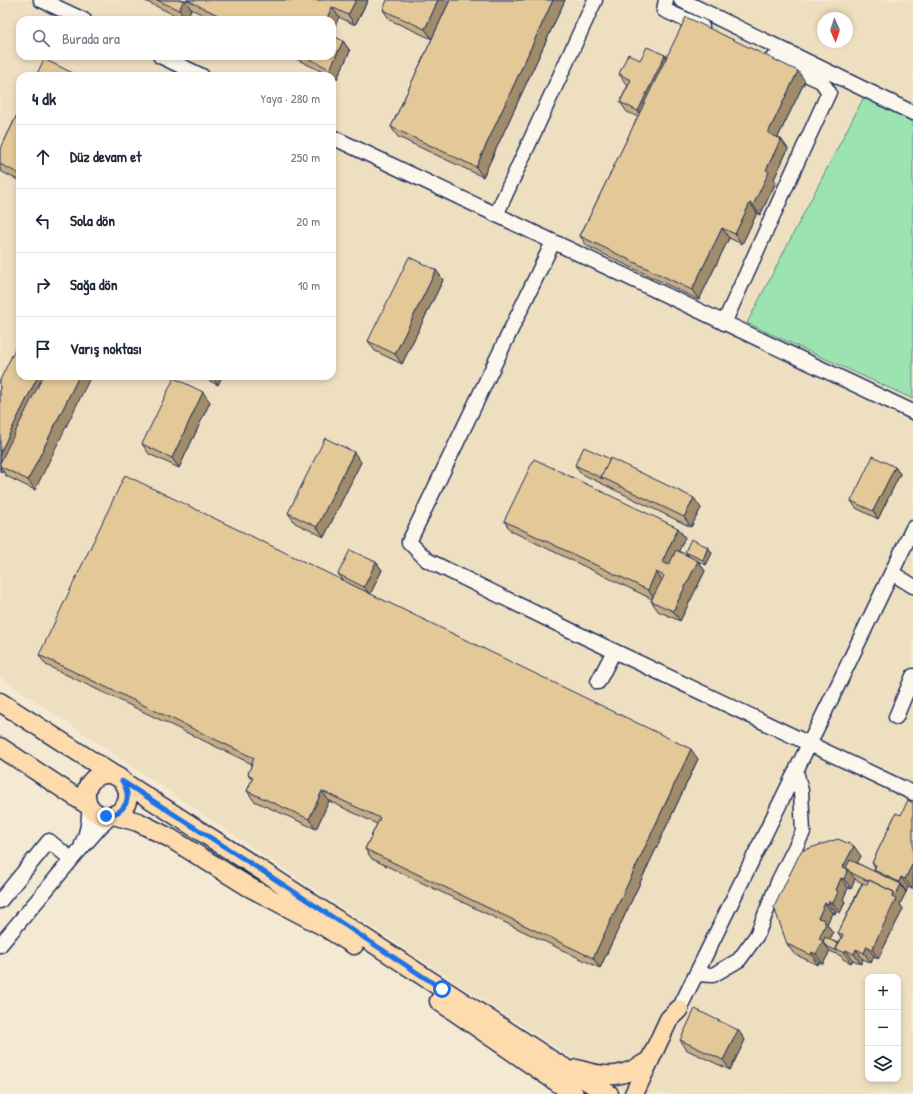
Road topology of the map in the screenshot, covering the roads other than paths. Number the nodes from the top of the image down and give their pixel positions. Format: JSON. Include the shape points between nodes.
{"nodes":[{"id":1,"x":41,"y":0,"type":"edge"},
{"id":2,"x":595,"y":0,"type":"edge"},
{"id":3,"x":666,"y":0,"type":"edge"},
{"id":4,"x":681,"y":0,"type":"edge"},
{"id":5,"x":75,"y":16,"type":"edge"},
{"id":6,"x":714,"y":33,"type":"edge"},
{"id":7,"x":756,"y":52,"type":"edge"},
{"id":8,"x":168,"y":60,"type":"edge"},
{"id":9,"x":194,"y":72,"type":"edge"},
{"id":10,"x":913,"y":113,"type":"edge"},
{"id":11,"x":336,"y":139,"type":"edge"},
{"id":12,"x":496,"y":215,"type":"junction"},
{"id":13,"x":554,"y":242,"type":"junction"},
{"id":14,"x":724,"y":323,"type":"junction"},
{"id":15,"x":913,"y":412,"type":"edge"},
{"id":16,"x":913,"y":528,"type":"edge"},
{"id":17,"x":892,"y":573,"type":"junction"},
{"id":18,"x":913,"y":586,"type":"edge"},
{"id":19,"x":614,"y":651,"type":"junction"},
{"id":20,"x":913,"y":676,"type":"edge"},
{"id":21,"x":598,"y":682,"type":"dead end"},
{"id":22,"x":0,"y":702,"type":"edge"},
{"id":23,"x":896,"y":717,"type":"dead end"},
{"id":24,"x":809,"y":744,"type":"junction"},
{"id":25,"x":0,"y":746,"type":"edge"},
{"id":26,"x":796,"y":771,"type":"junction"},
{"id":27,"x":120,"y":779,"type":"junction"},
{"id":28,"x":913,"y":793,"type":"edge"},
{"id":29,"x":89,"y":806,"type":"junction"},
{"id":30,"x":113,"y":815,"type":"junction"},
{"id":31,"x":74,"y":856,"type":"junction"},
{"id":32,"x":0,"y":901,"type":"edge"},
{"id":33,"x":0,"y":945,"type":"edge"},
{"id":34,"x":696,"y":974,"type":"junction"},
{"id":35,"x":678,"y":1009,"type":"junction"},
{"id":36,"x":650,"y":1060,"type":"junction"},
{"id":37,"x":554,"y":1062,"type":"junction"},
{"id":38,"x":574,"y":1094,"type":"edge"},
{"id":39,"x":608,"y":1094,"type":"edge"},
{"id":40,"x":634,"y":1094,"type":"edge"},
{"id":41,"x":646,"y":1094,"type":"edge"}],
"edges":[{"from":1,"to":5,"type":"street"},
{"from":2,"to":12,"type":"street"},
{"from":3,"to":6,"type":"street","via":[[664,10]]},
{"from":4,"to":10,"type":"street"},
{"from":7,"to":14,"type":"street","via":[[821,81],[829,92]]},
{"from":8,"to":9,"type":"street"},
{"from":11,"to":12,"type":"street"},
{"from":12,"to":13,"type":"street"},
{"from":13,"to":14,"type":"street"},
{"from":13,"to":19,"type":"street","via":[[409,542],[427,560]]},
{"from":14,"to":15,"type":"street"},
{"from":16,"to":17,"type":"street"},
{"from":17,"to":18,"type":"street"},
{"from":17,"to":24,"type":"street"},
{"from":19,"to":21,"type":"street"},
{"from":19,"to":24,"type":"street"},
{"from":20,"to":23,"type":"street"},
{"from":22,"to":27,"type":"main road"},
{"from":24,"to":26,"type":"street"},
{"from":24,"to":28,"type":"street"},
{"from":25,"to":29,"type":"main road"},
{"from":26,"to":34,"type":"street"},
{"from":26,"to":34,"type":"street","via":[[801,791],[804,832],[757,935],[739,960],[713,975]]},
{"from":27,"to":29,"type":"main road","via":[[104,774],[92,781],[86,793]]},
{"from":27,"to":30,"type":"main road","via":[[126,787],[127,800],[124,807]]},
{"from":27,"to":37,"type":"main road"},
{"from":29,"to":30,"type":"main road","via":[[100,814]]},
{"from":29,"to":31,"type":"street","via":[[88,828]]},
{"from":30,"to":31,"type":"street"},
{"from":30,"to":38,"type":"main road","via":[[138,822],[170,838],[249,887],[325,927],[398,973]]},
{"from":31,"to":32,"type":"street","via":[[49,841]]},
{"from":31,"to":33,"type":"street"},
{"from":34,"to":35,"type":"street"},
{"from":35,"to":36,"type":"main road","via":[[669,1019]]},
{"from":35,"to":41,"type":"main road","via":[[678,1023]]},
{"from":36,"to":37,"type":"main road","via":[[634,1070],[613,1076],[599,1075]]},
{"from":36,"to":40,"type":"main road"},
{"from":37,"to":39,"type":"main road"}]}
